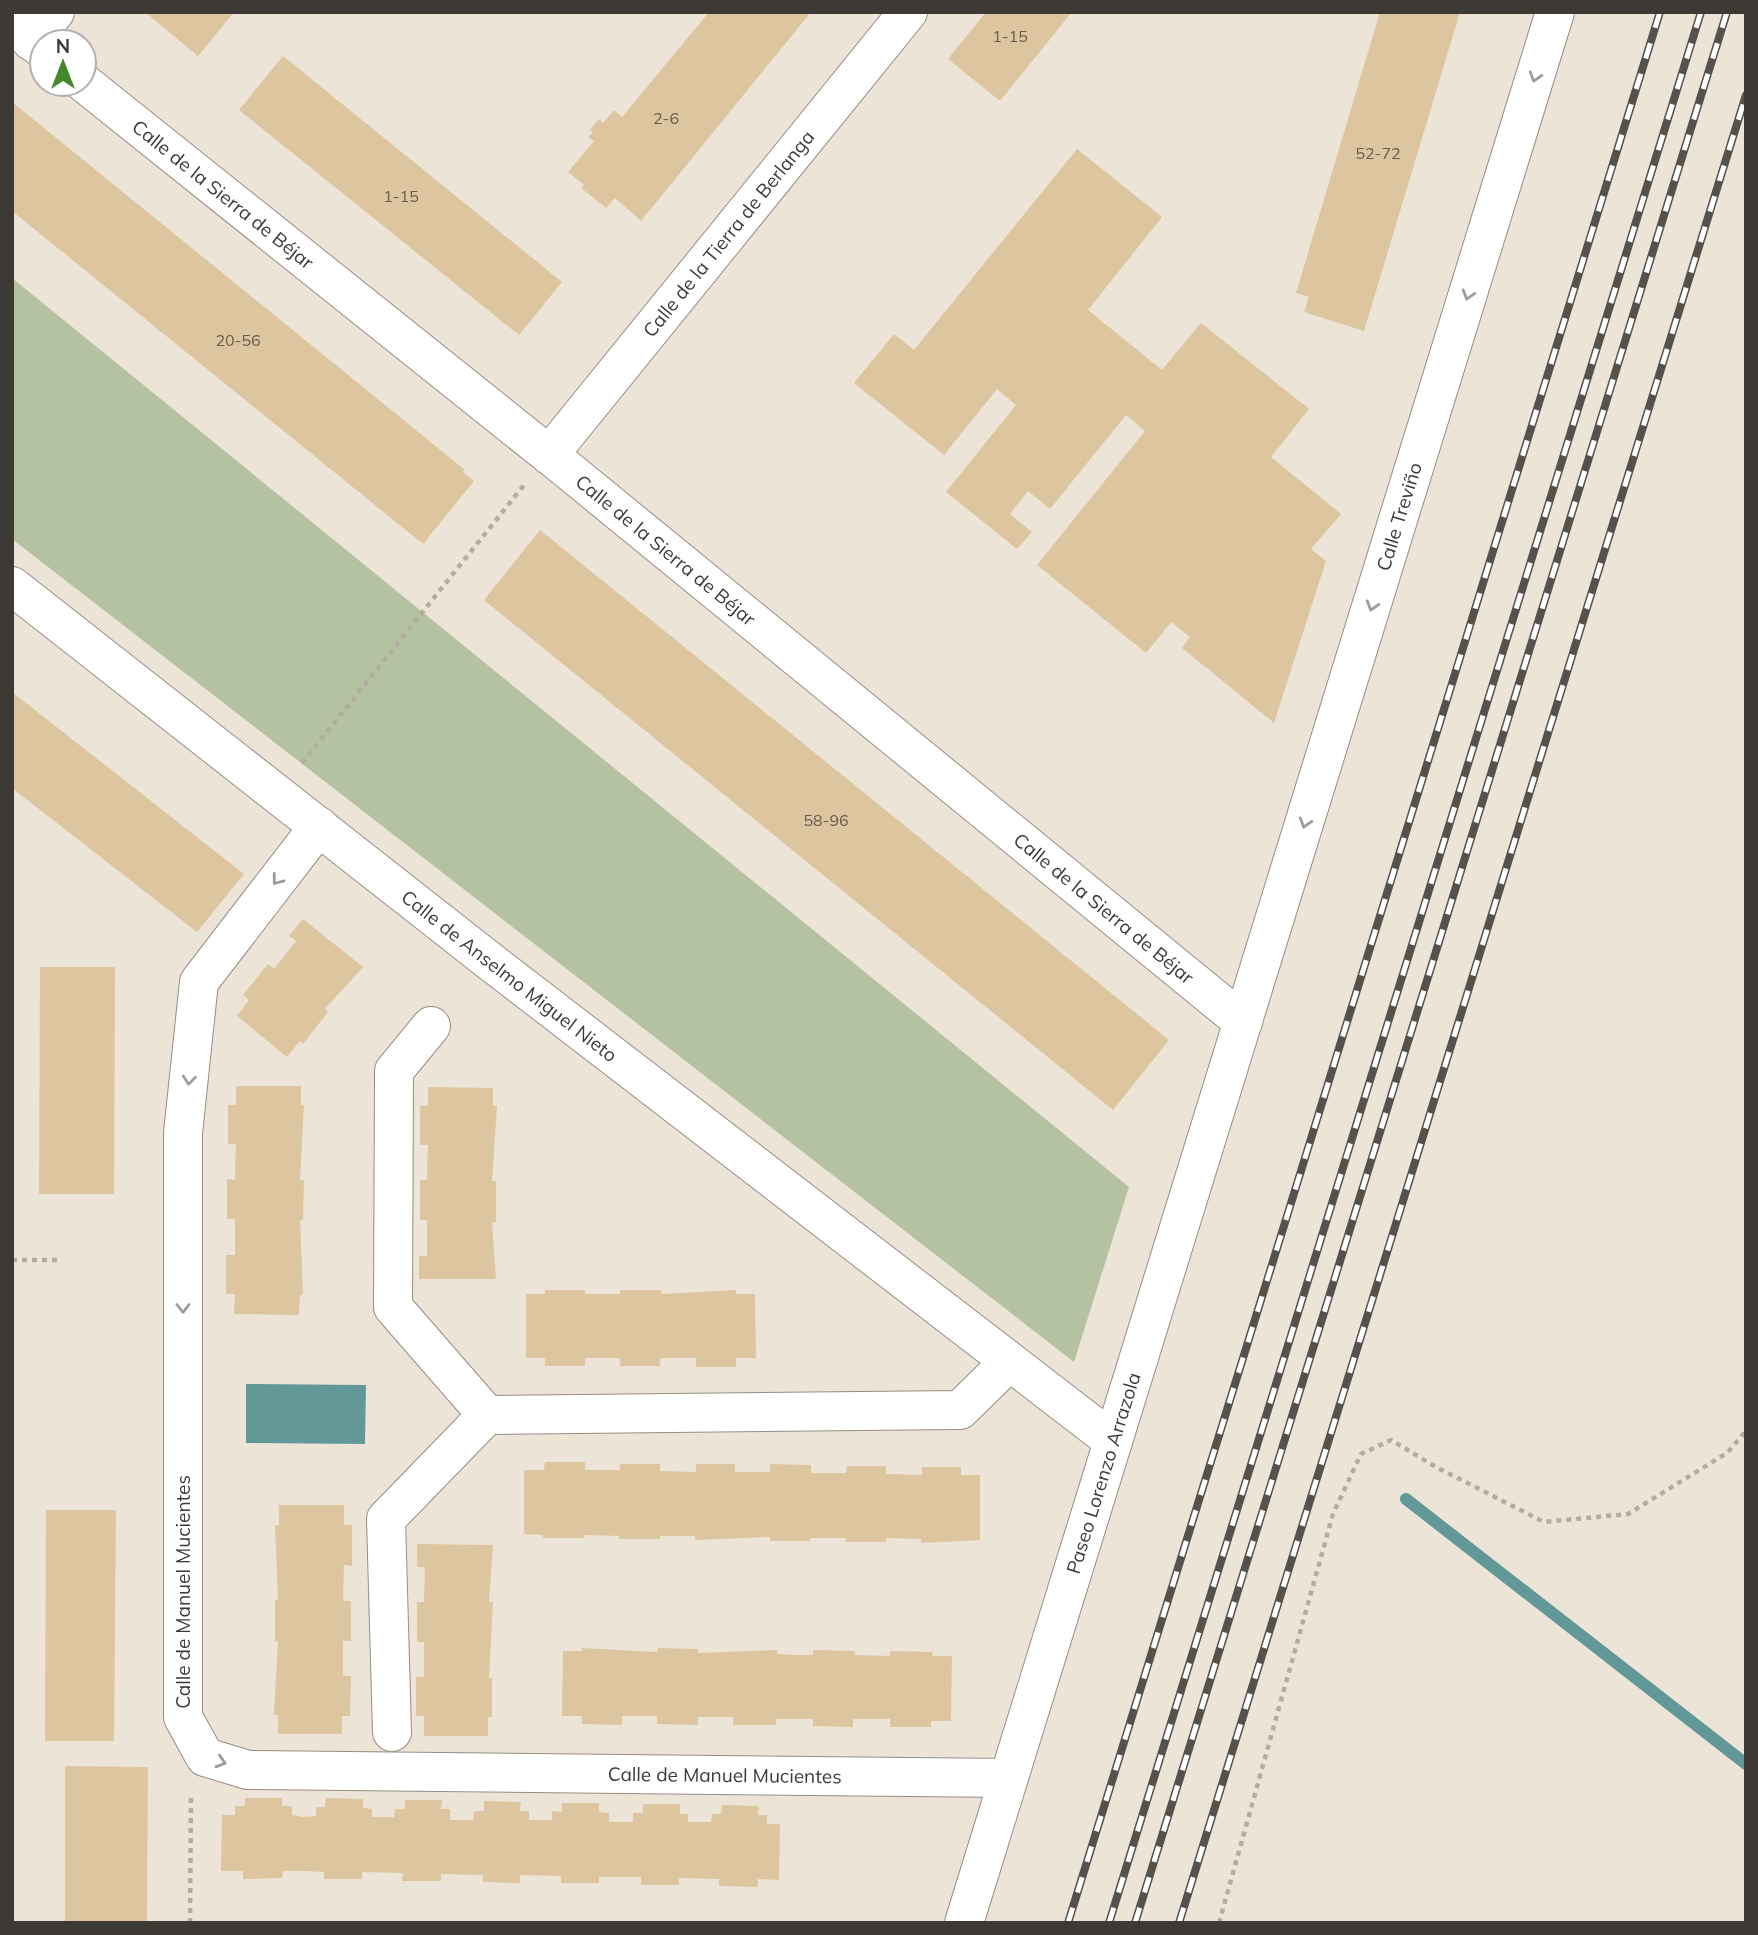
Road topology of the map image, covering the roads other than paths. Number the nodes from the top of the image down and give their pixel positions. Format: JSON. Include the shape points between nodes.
{"nodes":[{"id":1,"x":908,"y":12,"type":"edge"},
{"id":2,"x":1555,"y":12,"type":"edge"},
{"id":3,"x":98,"y":94,"type":"edge"},
{"id":4,"x":549,"y":455,"type":"junction"},
{"id":5,"x":12,"y":586,"type":"edge"},
{"id":6,"x":319,"y":826,"type":"junction"},
{"id":7,"x":1243,"y":1022,"type":"junction"},
{"id":8,"x":430,"y":1026,"type":"dead end"},
{"id":9,"x":1009,"y":1362,"type":"junction"},
{"id":10,"x":487,"y":1415,"type":"junction"},
{"id":11,"x":1113,"y":1441,"type":"junction"},
{"id":12,"x":392,"y":1732,"type":"dead end"},
{"id":13,"x":1008,"y":1778,"type":"junction"},
{"id":14,"x":964,"y":1923,"type":"edge"}],
"edges":[{"from":1,"to":4,"type":"street","name":"Calle de la Tierra de Berlanga"},
{"from":2,"to":7,"type":"street","name":"Calle Treviño","one_way":true},
{"from":3,"to":4,"type":"street","name":"Calle de la Sierra de Béjar"},
{"from":4,"to":7,"type":"street","name":"Calle de la Sierra de Béjar"},
{"from":5,"to":6,"type":"street","name":"Calle de Anselmo Miguel Nieto"},
{"from":6,"to":9,"type":"street","name":"Calle de Anselmo Miguel Nieto"},
{"from":6,"to":13,"type":"street","name":"Calle de Manuel Mucientes","one_way":true,"via":[[199,982],[183,1133],[183,1717],[205,1757],[248,1770]]},
{"from":7,"to":11,"type":"street","name":"Paseo Lorenzo Arrazola"},
{"from":8,"to":10,"type":"street","via":[[394,1071],[393,1307]]},
{"from":9,"to":10,"type":"street","via":[[960,1410]]},
{"from":9,"to":11,"type":"street","name":"Calle de Anselmo Miguel Nieto"},
{"from":10,"to":12,"type":"street","via":[[386,1519]]},
{"from":11,"to":13,"type":"street","name":"Paseo Lorenzo Arrazola"},
{"from":13,"to":14,"type":"street","name":"Paseo Lorenzo Arrazola"}]}
